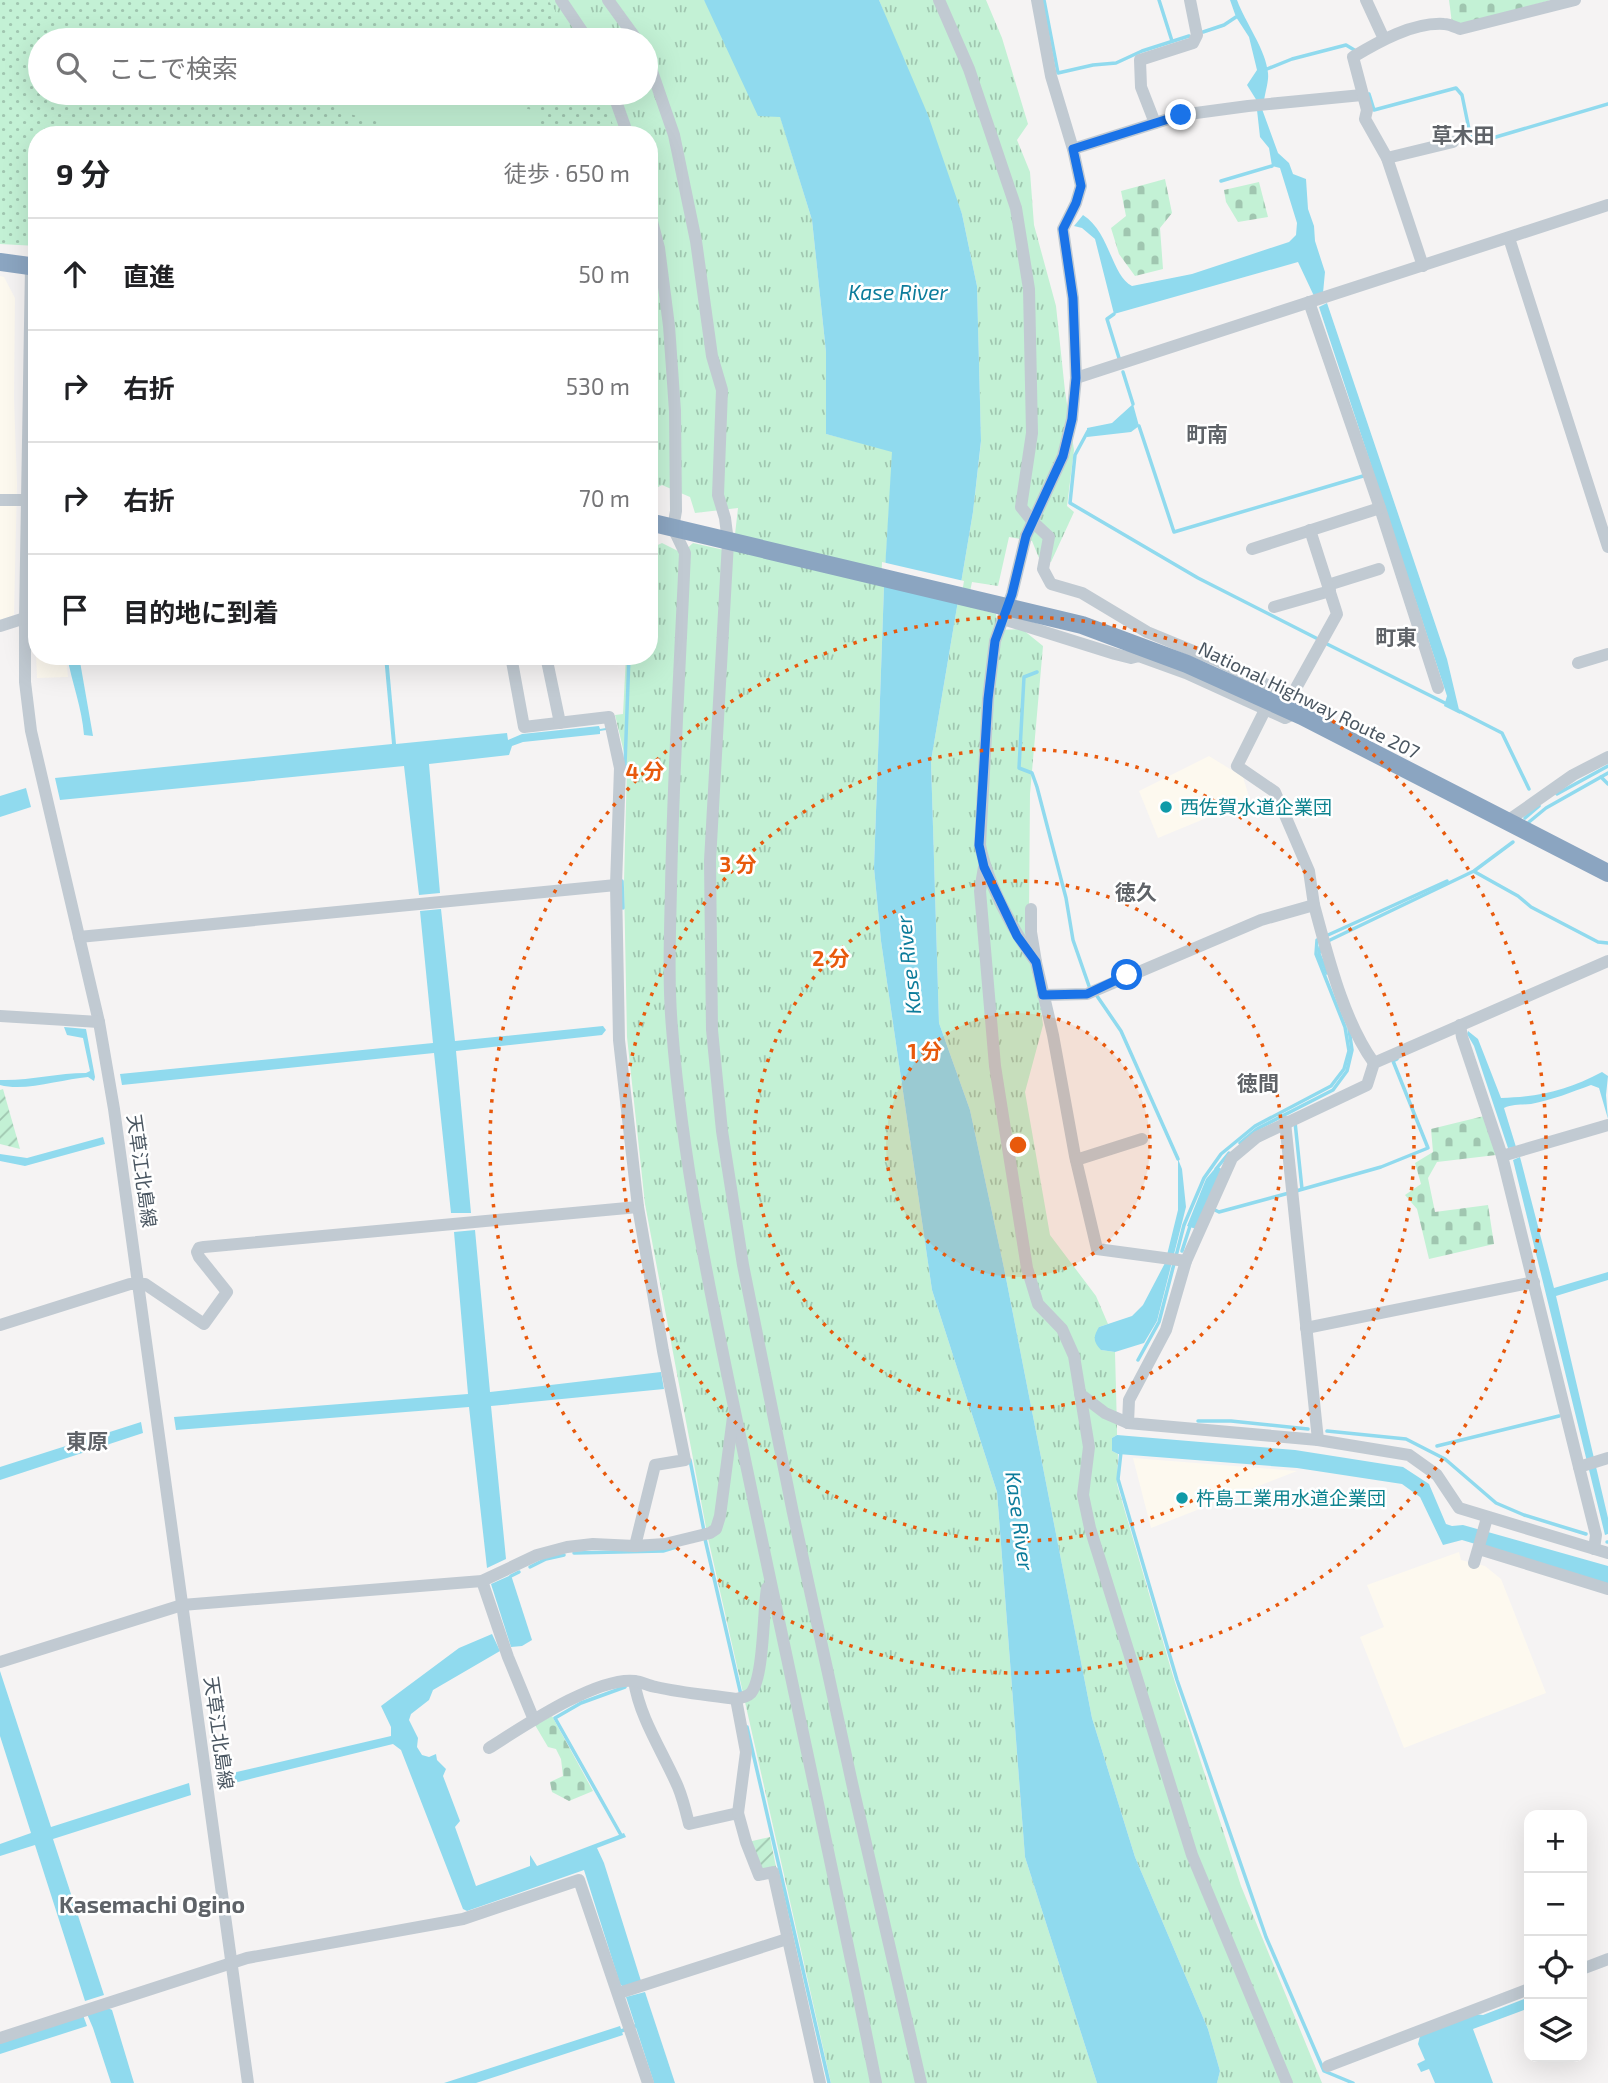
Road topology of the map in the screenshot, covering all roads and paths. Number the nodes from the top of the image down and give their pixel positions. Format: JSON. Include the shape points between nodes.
{"nodes":[{"id":1,"x":561,"y":0,"type":"edge"},
{"id":2,"x":608,"y":0,"type":"edge"},
{"id":3,"x":939,"y":0,"type":"edge"},
{"id":4,"x":1037,"y":0,"type":"edge"},
{"id":5,"x":1190,"y":0,"type":"edge"},
{"id":6,"x":1366,"y":0,"type":"edge"},
{"id":7,"x":1574,"y":0,"type":"edge"},
{"id":8,"x":580,"y":28,"type":"edge"},
{"id":9,"x":628,"y":28,"type":"edge"},
{"id":10,"x":1384,"y":39,"type":"junction"},
{"id":11,"x":658,"y":89,"type":"edge"},
{"id":12,"x":1362,"y":95,"type":"junction"},
{"id":13,"x":617,"y":105,"type":"edge"},
{"id":14,"x":1155,"y":124,"type":"junction"},
{"id":15,"x":625,"y":126,"type":"edge"},
{"id":16,"x":1453,"y":142,"type":"dead end"},
{"id":17,"x":1073,"y":149,"type":"junction"},
{"id":18,"x":1387,"y":158,"type":"junction"},
{"id":19,"x":1608,"y":205,"type":"edge"},
{"id":20,"x":1508,"y":238,"type":"junction"},
{"id":21,"x":658,"y":252,"type":"edge"},
{"id":22,"x":0,"y":262,"type":"edge"},
{"id":23,"x":28,"y":266,"type":"edge"},
{"id":24,"x":1423,"y":266,"type":"junction"},
{"id":25,"x":1309,"y":302,"type":"junction"},
{"id":26,"x":1076,"y":378,"type":"junction"},
{"id":27,"x":28,"y":467,"type":"edge"},
{"id":28,"x":0,"y":500,"type":"edge"},
{"id":29,"x":27,"y":500,"type":"junction"},
{"id":30,"x":1380,"y":508,"type":"junction"},
{"id":31,"x":1033,"y":522,"type":"junction"},
{"id":32,"x":658,"y":524,"type":"edge"},
{"id":33,"x":673,"y":528,"type":"junction"},
{"id":34,"x":1310,"y":530,"type":"junction"},
{"id":35,"x":1608,"y":547,"type":"edge"},
{"id":36,"x":1252,"y":549,"type":"dead end"},
{"id":37,"x":28,"y":557,"type":"edge"},
{"id":38,"x":1379,"y":569,"type":"dead end"},
{"id":39,"x":1329,"y":588,"type":"junction"},
{"id":40,"x":1274,"y":607,"type":"dead end"},
{"id":41,"x":1002,"y":610,"type":"junction"},
{"id":42,"x":28,"y":614,"type":"edge"},
{"id":43,"x":0,"y":626,"type":"edge"},
{"id":44,"x":28,"y":631,"type":"edge"},
{"id":45,"x":1608,"y":653,"type":"edge"},
{"id":46,"x":1578,"y":663,"type":"dead end"},
{"id":47,"x":513,"y":665,"type":"edge"},
{"id":48,"x":548,"y":665,"type":"edge"},
{"id":49,"x":1438,"y":688,"type":"dead end"},
{"id":50,"x":1294,"y":705,"type":"junction"},
{"id":51,"x":1265,"y":710,"type":"junction"},
{"id":52,"x":560,"y":723,"type":"junction"},
{"id":53,"x":1608,"y":757,"type":"edge"},
{"id":54,"x":1506,"y":822,"type":"junction"},
{"id":55,"x":984,"y":867,"type":"junction"},
{"id":56,"x":1608,"y":873,"type":"edge"},
{"id":57,"x":616,"y":885,"type":"junction"},
{"id":58,"x":1314,"y":905,"type":"junction"},
{"id":59,"x":1031,"y":909,"type":"dead end"},
{"id":60,"x":79,"y":937,"type":"junction"},
{"id":61,"x":1608,"y":961,"type":"edge"},
{"id":62,"x":1036,"y":962,"type":"junction"},
{"id":63,"x":1043,"y":995,"type":"junction"},
{"id":64,"x":0,"y":1016,"type":"edge"},
{"id":65,"x":99,"y":1022,"type":"junction"},
{"id":66,"x":1461,"y":1031,"type":"junction"},
{"id":67,"x":1374,"y":1063,"type":"junction"},
{"id":68,"x":1292,"y":1119,"type":"junction"},
{"id":69,"x":1608,"y":1125,"type":"edge"},
{"id":70,"x":1142,"y":1139,"type":"dead end"},
{"id":71,"x":1511,"y":1154,"type":"junction"},
{"id":72,"x":1076,"y":1160,"type":"junction"},
{"id":73,"x":638,"y":1206,"type":"junction"},
{"id":74,"x":1182,"y":1261,"type":"junction"},
{"id":75,"x":1534,"y":1282,"type":"junction"},
{"id":76,"x":138,"y":1284,"type":"junction"},
{"id":77,"x":0,"y":1325,"type":"edge"},
{"id":78,"x":1306,"y":1328,"type":"junction"},
{"id":79,"x":1080,"y":1394,"type":"junction"},
{"id":80,"x":735,"y":1410,"type":"junction"},
{"id":81,"x":1128,"y":1423,"type":"junction"},
{"id":82,"x":1318,"y":1440,"type":"junction"},
{"id":83,"x":1592,"y":1463,"type":"edge"},
{"id":84,"x":1487,"y":1521,"type":"junction"},
{"id":85,"x":635,"y":1546,"type":"junction"},
{"id":86,"x":1479,"y":1548,"type":"junction"},
{"id":87,"x":1594,"y":1549,"type":"junction"},
{"id":88,"x":1608,"y":1553,"type":"edge"},
{"id":89,"x":1474,"y":1563,"type":"dead end"},
{"id":90,"x":769,"y":1577,"type":"junction"},
{"id":91,"x":482,"y":1581,"type":"junction"},
{"id":92,"x":1608,"y":1589,"type":"edge"},
{"id":93,"x":182,"y":1605,"type":"junction"},
{"id":94,"x":0,"y":1662,"type":"edge"},
{"id":95,"x":634,"y":1681,"type":"junction"},
{"id":96,"x":741,"y":1698,"type":"junction"},
{"id":97,"x":534,"y":1720,"type":"junction"},
{"id":98,"x":489,"y":1748,"type":"dead end"},
{"id":99,"x":738,"y":1813,"type":"junction"},
{"id":100,"x":788,"y":1939,"type":"junction"},
{"id":101,"x":1608,"y":1959,"type":"edge"},
{"id":102,"x":232,"y":1963,"type":"junction"},
{"id":103,"x":1587,"y":1967,"type":"edge"},
{"id":104,"x":628,"y":1990,"type":"junction"},
{"id":105,"x":1524,"y":1991,"type":"edge"},
{"id":106,"x":0,"y":2038,"type":"edge"},
{"id":107,"x":1328,"y":2066,"type":"dead end"},
{"id":108,"x":248,"y":2083,"type":"edge"},
{"id":109,"x":648,"y":2083,"type":"edge"},
{"id":110,"x":820,"y":2083,"type":"edge"},
{"id":111,"x":876,"y":2083,"type":"edge"},
{"id":112,"x":921,"y":2083,"type":"edge"},
{"id":113,"x":1287,"y":2083,"type":"edge"}],
"edges":[{"from":1,"to":8,"type":"street"},
{"from":2,"to":9,"type":"street"},
{"from":3,"to":31,"type":"street","via":[[969,69],[1016,208],[1028,289],[1032,433],[1021,507]]},
{"from":4,"to":17,"type":"street","via":[[1051,76]]},
{"from":5,"to":14,"type":"street","via":[[1197,35],[1193,43],[1140,60],[1141,88]]},
{"from":6,"to":10,"type":"street"},
{"from":7,"to":10,"type":"street","via":[[1460,29],[1445,24]]},
{"from":10,"to":12,"type":"street","via":[[1353,57]]},
{"from":11,"to":112,"type":"street","via":[[674,135],[712,356],[722,390],[718,495],[728,542],[710,861],[712,1030],[722,1131],[743,1265],[790,1500]]},
{"from":12,"to":14,"type":"street","via":[[1181,115]]},
{"from":12,"to":18,"type":"street","via":[[1365,119]]},
{"from":13,"to":15,"type":"street"},
{"from":14,"to":17,"type":"street"},
{"from":16,"to":18,"type":"street"},
{"from":17,"to":26,"type":"street","via":[[1081,186],[1063,229],[1073,298]]},
{"from":18,"to":24,"type":"street"},
{"from":19,"to":20,"type":"street"},
{"from":20,"to":24,"type":"street"},
{"from":20,"to":35,"type":"street"},
{"from":21,"to":33,"type":"street","via":[[675,399]]},
{"from":22,"to":23,"type":"highway"},
{"from":24,"to":25,"type":"street"},
{"from":25,"to":26,"type":"street"},
{"from":25,"to":30,"type":"street"},
{"from":26,"to":31,"type":"street","via":[[1063,456]]},
{"from":27,"to":29,"type":"street","name":"天草江北島線"},
{"from":28,"to":29,"type":"street"},
{"from":29,"to":37,"type":"street","name":"天草江北島線"},
{"from":30,"to":34,"type":"street"},
{"from":30,"to":49,"type":"street"},
{"from":31,"to":41,"type":"street"},
{"from":31,"to":50,"type":"street","via":[[1049,537],[1043,569],[1051,584],[1082,593],[1147,632],[1220,662]]},
{"from":32,"to":33,"type":"highway","name":"National Highway Route 207"},
{"from":33,"to":41,"type":"highway","name":"National Highway Route 207"},
{"from":33,"to":80,"type":"street","via":[[685,553],[672,825],[671,1026],[699,1227]]},
{"from":34,"to":36,"type":"street"},
{"from":34,"to":39,"type":"street"},
{"from":38,"to":39,"type":"street"},
{"from":39,"to":40,"type":"street"},
{"from":39,"to":50,"type":"street","via":[[1337,614]]},
{"from":41,"to":50,"type":"highway","name":"National Highway Route 207","via":[[1082,625]]},
{"from":41,"to":51,"type":"street","via":[[1115,654],[1139,656],[1185,673]]},
{"from":41,"to":55,"type":"street","via":[[988,699],[979,845]]},
{"from":42,"to":43,"type":"street"},
{"from":44,"to":60,"type":"street","name":"天草江北島線","via":[[25,682],[31,731]]},
{"from":45,"to":46,"type":"street"},
{"from":47,"to":52,"type":"street","via":[[524,727]]},
{"from":48,"to":52,"type":"street"},
{"from":50,"to":51,"type":"street","via":[[1284,718]]},
{"from":50,"to":54,"type":"highway","name":"National Highway Route 207","via":[[1320,726]]},
{"from":51,"to":58,"type":"street","via":[[1237,766],[1275,792],[1309,871]]},
{"from":52,"to":57,"type":"street","via":[[610,717],[620,768]]},
{"from":53,"to":54,"type":"street","via":[[1573,775]]},
{"from":54,"to":56,"type":"highway","name":"National Highway Route 207"},
{"from":55,"to":62,"type":"street","via":[[1017,936]]},
{"from":55,"to":79,"type":"street","via":[[980,891],[995,1066],[1027,1268],[1038,1304],[1062,1329],[1074,1356]]},
{"from":57,"to":60,"type":"street"},
{"from":57,"to":73,"type":"street","via":[[619,1040]]},
{"from":58,"to":63,"type":"street","via":[[1261,920],[1087,994]]},
{"from":58,"to":67,"type":"street","via":[[1360,1043]]},
{"from":59,"to":62,"type":"street"},
{"from":60,"to":65,"type":"street","name":"天草江北島線"},
{"from":61,"to":66,"type":"street"},
{"from":62,"to":63,"type":"street"},
{"from":63,"to":72,"type":"street"},
{"from":64,"to":65,"type":"street"},
{"from":65,"to":76,"type":"street","name":"天草江北島線"},
{"from":66,"to":67,"type":"street"},
{"from":66,"to":71,"type":"street"},
{"from":67,"to":68,"type":"street","via":[[1367,1085]]},
{"from":68,"to":74,"type":"street","via":[[1257,1137],[1232,1158]]},
{"from":68,"to":78,"type":"street","via":[[1292,1192]]},
{"from":69,"to":71,"type":"street"},
{"from":70,"to":72,"type":"street"},
{"from":71,"to":75,"type":"street"},
{"from":72,"to":74,"type":"street","via":[[1097,1249]]},
{"from":73,"to":76,"type":"street","via":[[199,1248],[199,1257],[227,1292],[204,1324],[145,1284]]},
{"from":73,"to":85,"type":"street","via":[[685,1460],[655,1465]]},
{"from":74,"to":81,"type":"street","via":[[1167,1330],[1129,1400]]},
{"from":75,"to":78,"type":"street"},
{"from":75,"to":83,"type":"street"},
{"from":76,"to":77,"type":"street"},
{"from":76,"to":93,"type":"street","name":"天草江北島線"},
{"from":78,"to":82,"type":"street"},
{"from":79,"to":81,"type":"street"},
{"from":79,"to":113,"type":"street","via":[[1089,1447],[1083,1494],[1090,1528],[1192,1855]]},
{"from":80,"to":85,"type":"street","via":[[716,1529],[665,1544]]},
{"from":80,"to":90,"type":"street"},
{"from":81,"to":82,"type":"street"},
{"from":82,"to":84,"type":"street","via":[[1409,1455],[1437,1475],[1459,1508]]},
{"from":83,"to":87,"type":"street"},
{"from":84,"to":86,"type":"street"},
{"from":84,"to":87,"type":"street"},
{"from":85,"to":91,"type":"street","via":[[567,1547],[537,1555]]},
{"from":86,"to":89,"type":"street"},
{"from":86,"to":92,"type":"street"},
{"from":87,"to":88,"type":"street"},
{"from":90,"to":96,"type":"street","via":[[757,1678],[751,1693]]},
{"from":90,"to":111,"type":"street"},
{"from":91,"to":93,"type":"street"},
{"from":91,"to":97,"type":"street"},
{"from":93,"to":94,"type":"street"},
{"from":93,"to":102,"type":"street","name":"天草江北島線"},
{"from":95,"to":96,"type":"street"},
{"from":95,"to":97,"type":"street","via":[[598,1688]]},
{"from":95,"to":99,"type":"street","via":[[689,1824]]},
{"from":96,"to":99,"type":"street","via":[[746,1752]]},
{"from":97,"to":98,"type":"street"},
{"from":99,"to":100,"type":"street","via":[[759,1875],[773,1872]]},
{"from":100,"to":104,"type":"street"},
{"from":100,"to":110,"type":"street"},
{"from":101,"to":103,"type":"street"},
{"from":102,"to":104,"type":"street","via":[[463,1919],[579,1880]]},
{"from":102,"to":106,"type":"street"},
{"from":102,"to":108,"type":"street","name":"天草江北島線"},
{"from":104,"to":109,"type":"street","via":[[630,2028]]},
{"from":105,"to":107,"type":"street"}]}
